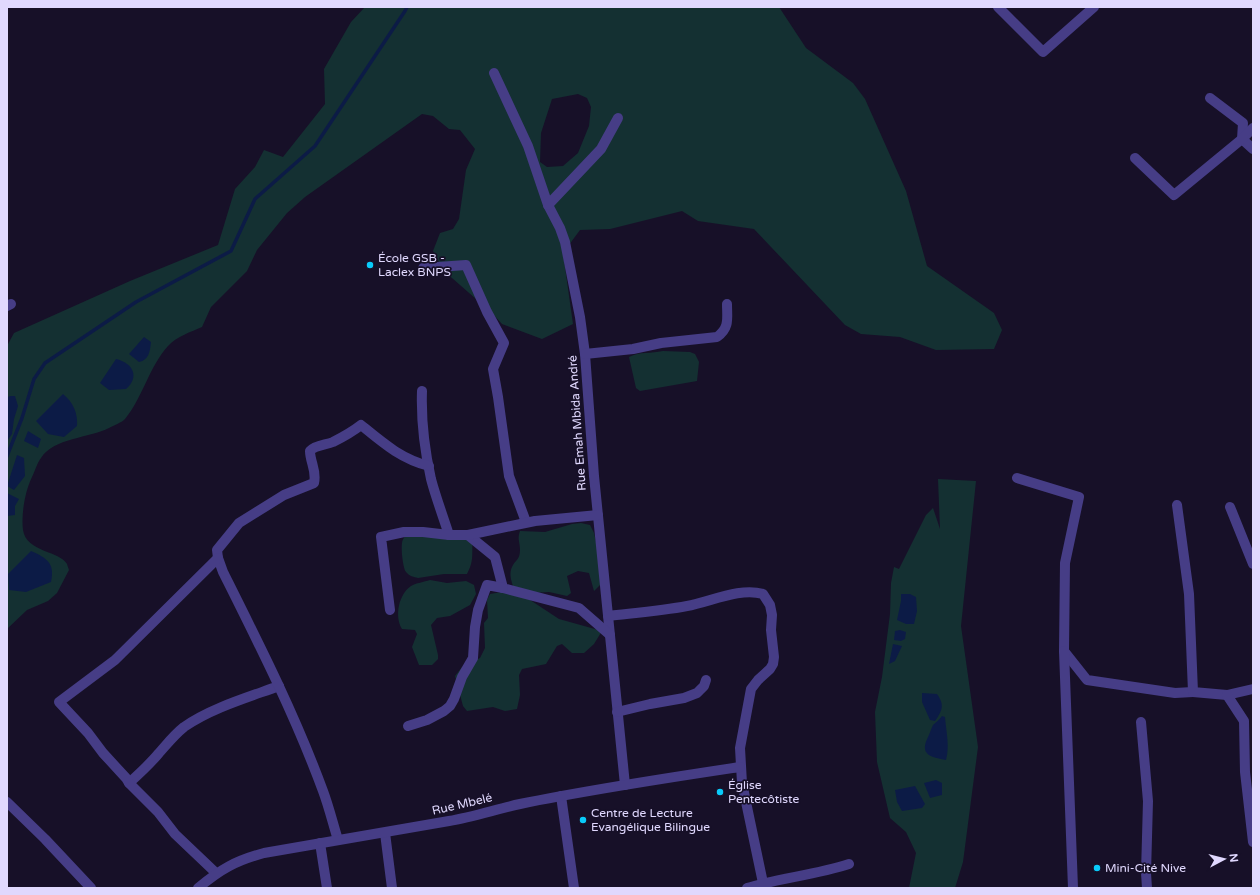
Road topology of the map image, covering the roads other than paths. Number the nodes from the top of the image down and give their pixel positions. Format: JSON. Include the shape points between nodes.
{"nodes":[{"id":1,"x":998,"y":7,"type":"edge"},
{"id":2,"x":1094,"y":7,"type":"edge"},
{"id":3,"x":494,"y":73,"type":"dead end"},
{"id":4,"x":1210,"y":98,"type":"dead end"},
{"id":5,"x":618,"y":118,"type":"dead end"},
{"id":6,"x":1253,"y":128,"type":"edge"},
{"id":7,"x":1242,"y":139,"type":"junction"},
{"id":8,"x":1253,"y":149,"type":"edge"},
{"id":9,"x":1135,"y":158,"type":"dead end"},
{"id":10,"x":548,"y":205,"type":"junction"},
{"id":11,"x":423,"y":268,"type":"dead end"},
{"id":12,"x":727,"y":304,"type":"dead end"},
{"id":13,"x":585,"y":354,"type":"junction"},
{"id":14,"x":422,"y":391,"type":"dead end"},
{"id":15,"x":429,"y":466,"type":"junction"},
{"id":16,"x":1017,"y":478,"type":"dead end"},
{"id":17,"x":1177,"y":505,"type":"dead end"},
{"id":18,"x":1230,"y":507,"type":"dead end"},
{"id":19,"x":598,"y":515,"type":"junction"},
{"id":20,"x":526,"y":522,"type":"junction"},
{"id":21,"x":449,"y":535,"type":"junction"},
{"id":22,"x":468,"y":535,"type":"junction"},
{"id":23,"x":218,"y":558,"type":"junction"},
{"id":24,"x":1253,"y":564,"type":"edge"},
{"id":25,"x":503,"y":588,"type":"junction"},
{"id":26,"x":390,"y":610,"type":"dead end"},
{"id":27,"x":608,"y":616,"type":"junction"},
{"id":28,"x":610,"y":636,"type":"junction"},
{"id":29,"x":1064,"y":652,"type":"junction"},
{"id":30,"x":706,"y":680,"type":"dead end"},
{"id":31,"x":279,"y":686,"type":"junction"},
{"id":32,"x":1253,"y":689,"type":"edge"},
{"id":33,"x":1193,"y":692,"type":"junction"},
{"id":34,"x":1227,"y":695,"type":"junction"},
{"id":35,"x":617,"y":712,"type":"junction"},
{"id":36,"x":1141,"y":722,"type":"dead end"},
{"id":37,"x":408,"y":726,"type":"dead end"},
{"id":38,"x":740,"y":767,"type":"junction"},
{"id":39,"x":128,"y":783,"type":"junction"},
{"id":40,"x":625,"y":785,"type":"junction"},
{"id":41,"x":561,"y":796,"type":"junction"},
{"id":42,"x":7,"y":802,"type":"edge"},
{"id":43,"x":384,"y":833,"type":"junction"},
{"id":44,"x":338,"y":840,"type":"junction"},
{"id":45,"x":1253,"y":842,"type":"edge"},
{"id":46,"x":320,"y":843,"type":"junction"},
{"id":47,"x":848,"y":864,"type":"dead end"},
{"id":48,"x":216,"y":873,"type":"junction"},
{"id":49,"x":763,"y":883,"type":"junction"},
{"id":50,"x":91,"y":888,"type":"edge"},
{"id":51,"x":198,"y":888,"type":"edge"},
{"id":52,"x":327,"y":888,"type":"edge"},
{"id":53,"x":392,"y":888,"type":"edge"},
{"id":54,"x":574,"y":888,"type":"edge"},
{"id":55,"x":747,"y":888,"type":"edge"},
{"id":56,"x":1073,"y":888,"type":"edge"},
{"id":57,"x":1147,"y":888,"type":"edge"}],
"edges":[{"from":1,"to":2,"type":"street","via":[[1043,52]]},
{"from":3,"to":10,"type":"street","name":"Rue Emah Mbida André","via":[[528,146]]},
{"from":4,"to":7,"type":"street","via":[[1243,122]]},
{"from":5,"to":10,"type":"street","via":[[600,149]]},
{"from":6,"to":7,"type":"street"},
{"from":7,"to":8,"type":"street"},
{"from":7,"to":9,"type":"street","via":[[1174,196]]},
{"from":10,"to":13,"type":"street","name":"Rue Emah Mbida André","via":[[565,242]]},
{"from":11,"to":20,"type":"street","via":[[466,265],[504,343],[493,370],[509,476]]},
{"from":12,"to":13,"type":"street","via":[[727,326],[717,337]]},
{"from":13,"to":19,"type":"street","name":"Rue Emah Mbida André"},
{"from":14,"to":15,"type":"street"},
{"from":15,"to":21,"type":"street"},
{"from":15,"to":23,"type":"street","via":[[391,450],[361,425],[332,442],[313,448],[310,457],[314,468],[314,483],[284,495],[239,523],[217,550]]},
{"from":16,"to":29,"type":"street","via":[[1079,497],[1065,563]]},
{"from":17,"to":33,"type":"street","via":[[1189,594]]},
{"from":18,"to":24,"type":"street"},
{"from":19,"to":20,"type":"street"},
{"from":19,"to":27,"type":"street","name":"Rue Emah Mbida André"},
{"from":20,"to":22,"type":"street"},
{"from":21,"to":22,"type":"street"},
{"from":21,"to":26,"type":"street","via":[[404,532],[381,537]]},
{"from":22,"to":25,"type":"street","via":[[495,557]]},
{"from":23,"to":31,"type":"street"},
{"from":23,"to":39,"type":"street","via":[[115,660],[59,702]]},
{"from":25,"to":28,"type":"street","via":[[579,608]]},
{"from":25,"to":37,"type":"street","via":[[487,585],[478,610],[472,658],[450,706],[427,720]]},
{"from":27,"to":28,"type":"street","name":"Rue Emah Mbida André"},
{"from":27,"to":38,"type":"street","via":[[669,609],[737,594],[763,594],[770,605],[772,615],[774,657],[770,669],[751,689],[741,740]]},
{"from":28,"to":35,"type":"street","name":"Rue Emah Mbida André"},
{"from":29,"to":33,"type":"street","via":[[1088,680],[1175,693]]},
{"from":29,"to":56,"type":"street"},
{"from":30,"to":35,"type":"street","via":[[697,693],[684,698]]},
{"from":31,"to":39,"type":"street","via":[[207,714],[185,726]]},
{"from":31,"to":44,"type":"street","via":[[323,792]]},
{"from":32,"to":34,"type":"street"},
{"from":33,"to":34,"type":"street"},
{"from":34,"to":45,"type":"street","via":[[1244,721],[1245,772]]},
{"from":35,"to":40,"type":"street","name":"Rue Emah Mbida André"},
{"from":36,"to":57,"type":"street","via":[[1148,801]]},
{"from":38,"to":40,"type":"street","name":"Rue Mbelé"},
{"from":38,"to":49,"type":"street","via":[[745,805]]},
{"from":39,"to":48,"type":"street","via":[[158,812],[175,834]]},
{"from":40,"to":41,"type":"street","name":"Rue Mbelé"},
{"from":41,"to":43,"type":"street","name":"Rue Mbelé"},
{"from":41,"to":54,"type":"street"},
{"from":42,"to":50,"type":"street"},
{"from":43,"to":44,"type":"street","name":"Rue Mbelé"},
{"from":43,"to":53,"type":"street"},
{"from":44,"to":46,"type":"street","name":"Rue Mbelé"},
{"from":46,"to":48,"type":"street","name":"Rue Mbelé","via":[[253,856]]},
{"from":46,"to":52,"type":"street"},
{"from":47,"to":49,"type":"street","via":[[828,871]]},
{"from":48,"to":51,"type":"street","name":"Rue Mbelé"},
{"from":49,"to":55,"type":"street"}]}
